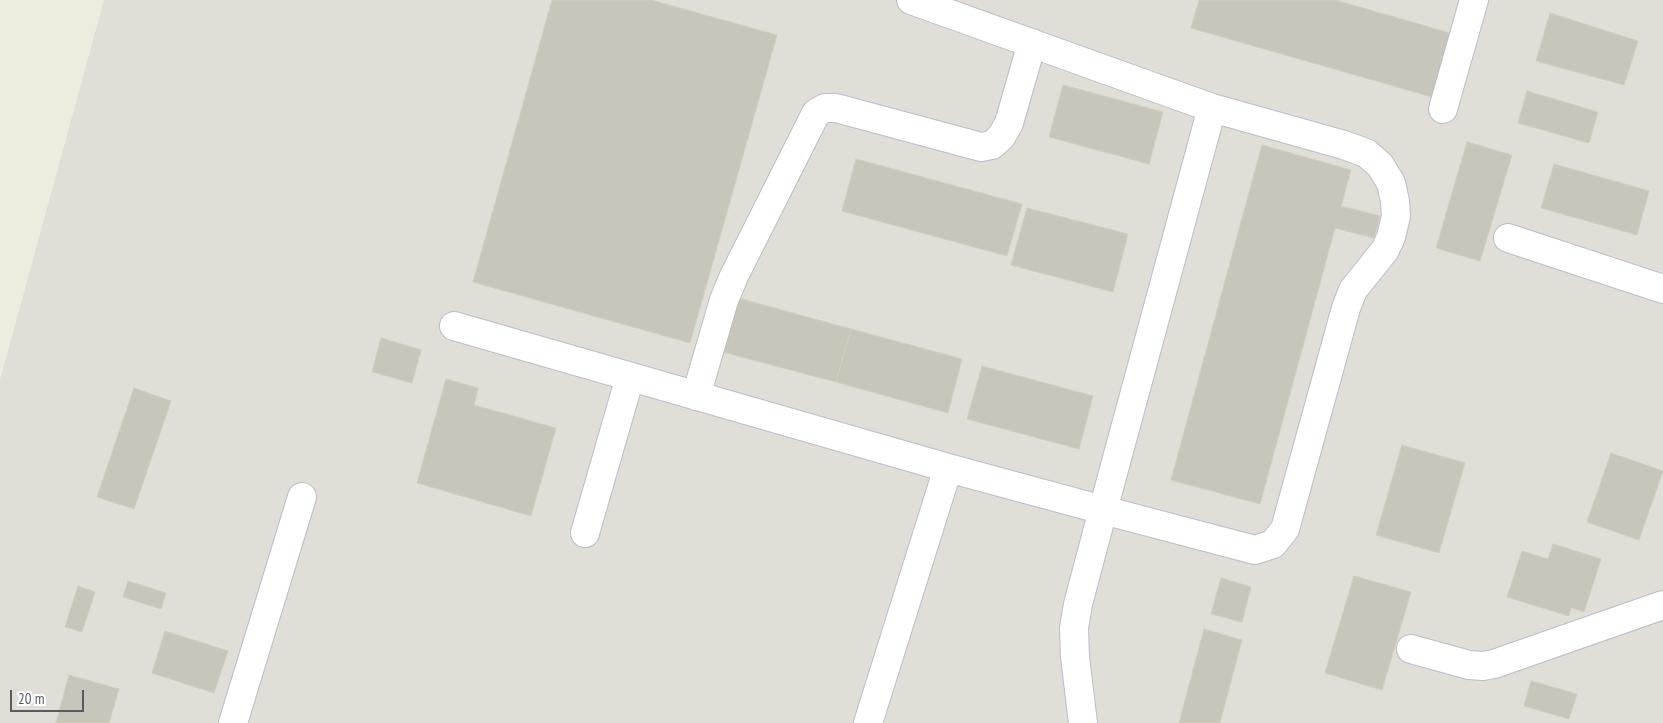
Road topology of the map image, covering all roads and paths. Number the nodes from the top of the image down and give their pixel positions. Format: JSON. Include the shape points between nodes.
{"nodes":[{"id":1,"x":911,"y":0,"type":"edge"},
{"id":2,"x":1474,"y":0,"type":"edge"},
{"id":3,"x":1032,"y":43,"type":"junction"},
{"id":4,"x":1212,"y":108,"type":"junction"},
{"id":5,"x":1443,"y":109,"type":"dead end"},
{"id":6,"x":1508,"y":238,"type":"dead end"},
{"id":7,"x":1663,"y":290,"type":"edge"},
{"id":8,"x":454,"y":326,"type":"dead end"},
{"id":9,"x":630,"y":377,"type":"junction"},
{"id":10,"x":696,"y":396,"type":"junction"},
{"id":11,"x":948,"y":468,"type":"junction"},
{"id":12,"x":302,"y":497,"type":"dead end"},
{"id":13,"x":1103,"y":510,"type":"junction"},
{"id":14,"x":585,"y":533,"type":"dead end"},
{"id":15,"x":1663,"y":605,"type":"edge"},
{"id":16,"x":1410,"y":649,"type":"dead end"},
{"id":17,"x":233,"y":723,"type":"edge"},
{"id":18,"x":868,"y":723,"type":"edge"},
{"id":19,"x":1083,"y":723,"type":"edge"}],
"edges":[{"from":1,"to":3,"type":"lane"},
{"from":2,"to":5,"type":"lane"},
{"from":3,"to":4,"type":"lane"},
{"from":3,"to":10,"type":"lane","via":[[1009,123],[992,145],[981,148],[836,108],[825,108],[816,113],[734,276]]},
{"from":4,"to":13,"type":"lane"},
{"from":4,"to":13,"type":"lane","via":[[1366,153],[1380,165],[1391,183],[1396,216],[1391,237],[1385,250],[1353,290],[1346,308],[1285,530],[1273,544],[1255,550]]},
{"from":6,"to":7,"type":"lane"},
{"from":8,"to":9,"type":"lane"},
{"from":9,"to":10,"type":"lane"},
{"from":9,"to":14,"type":"lane"},
{"from":10,"to":11,"type":"lane"},
{"from":11,"to":13,"type":"lane"},
{"from":11,"to":18,"type":"lane"},
{"from":12,"to":17,"type":"lane"},
{"from":13,"to":19,"type":"lane","via":[[1074,628]]},
{"from":15,"to":16,"type":"lane","via":[[1483,666]]}]}
